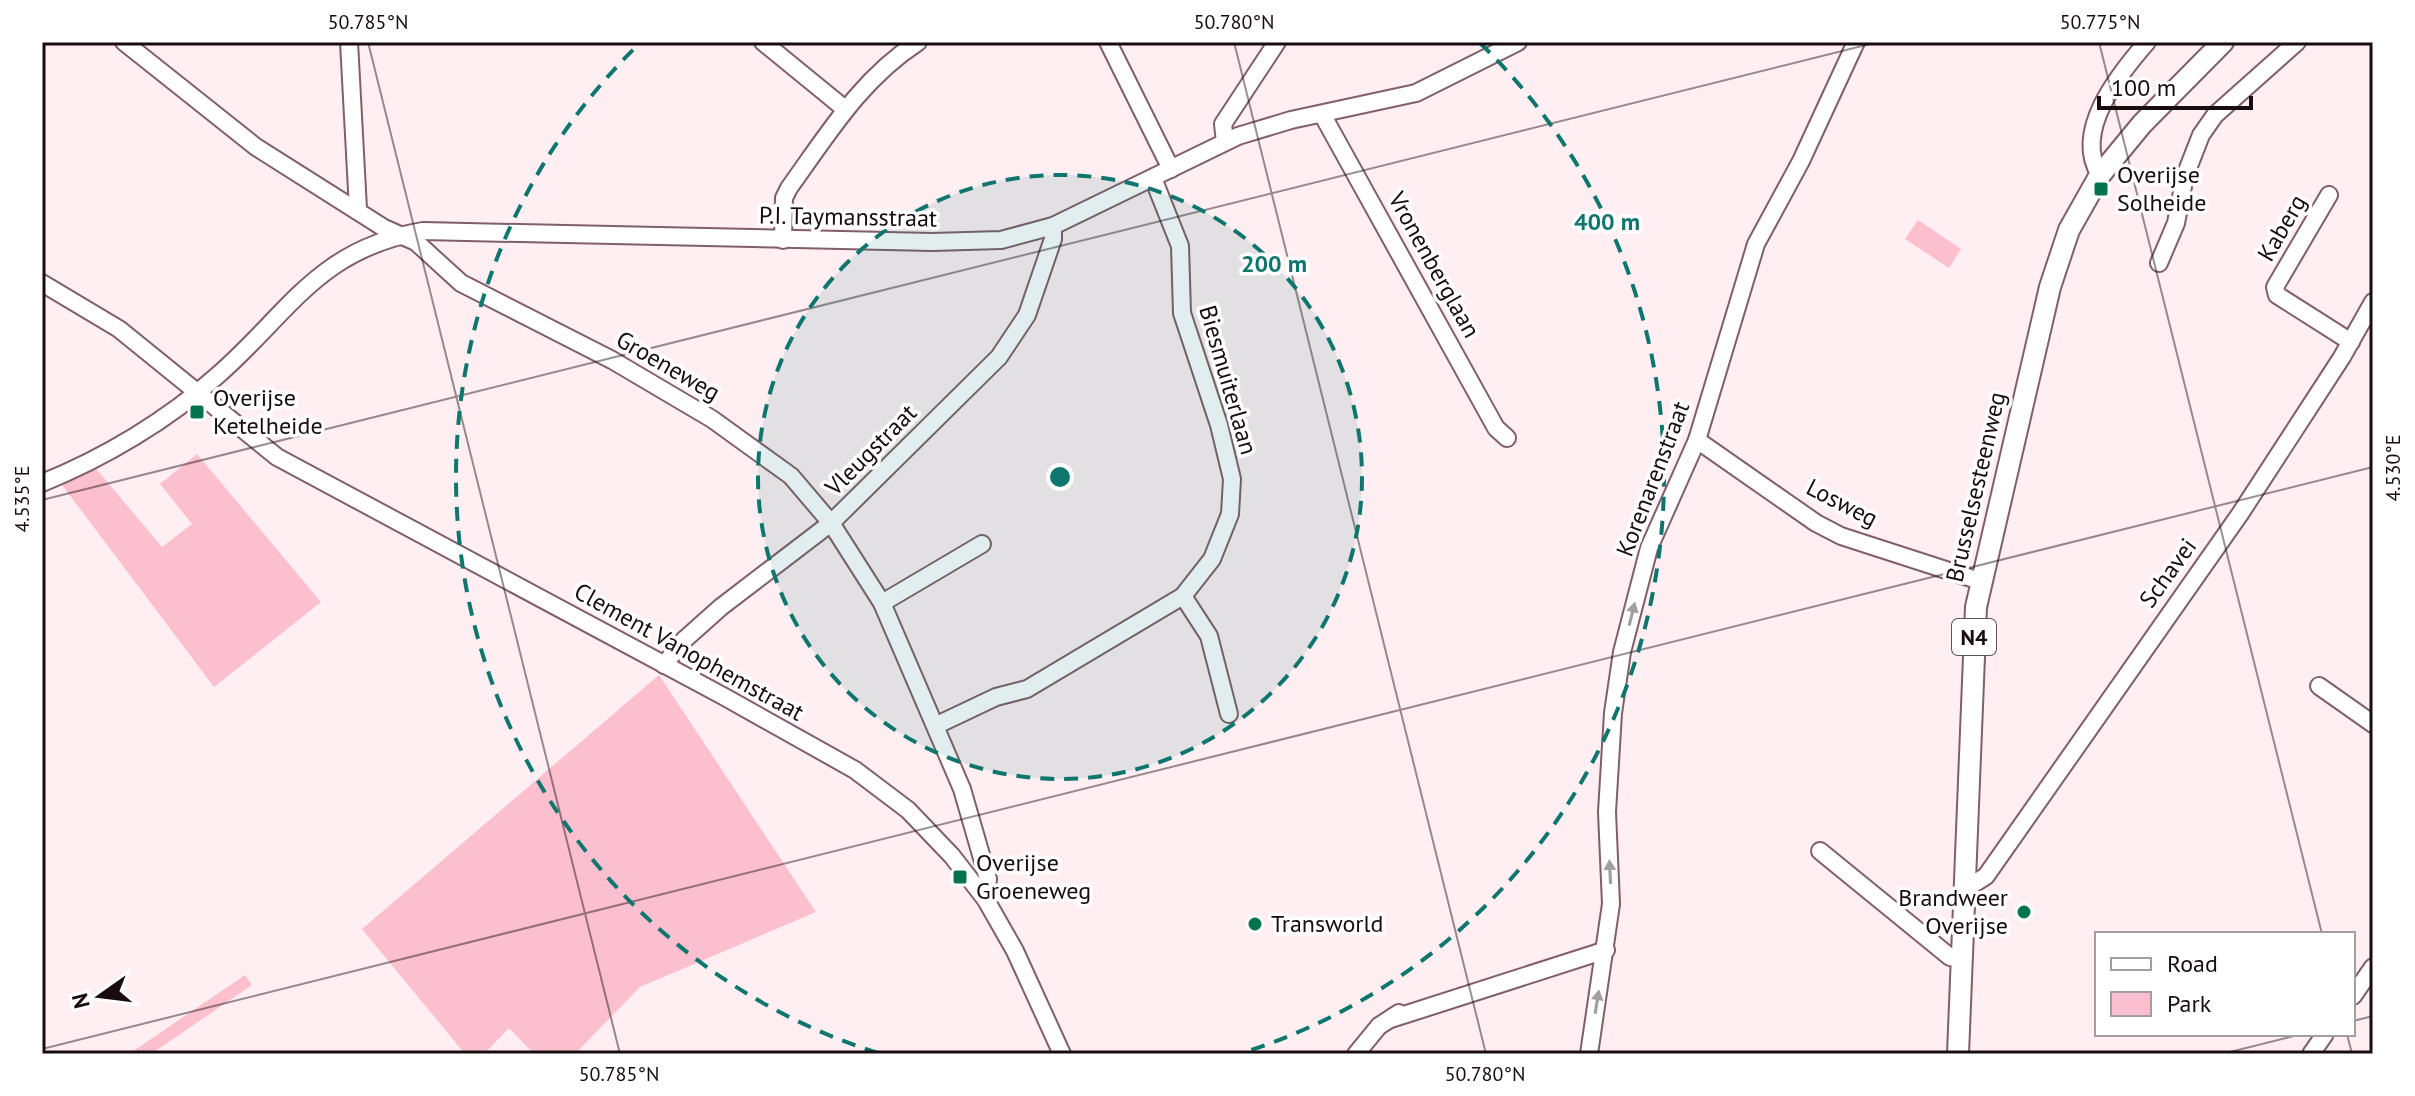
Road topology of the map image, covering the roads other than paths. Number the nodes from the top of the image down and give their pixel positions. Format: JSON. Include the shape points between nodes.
{"nodes":[{"id":1,"x":124,"y":42,"type":"edge"},
{"id":2,"x":349,"y":42,"type":"edge"},
{"id":3,"x":763,"y":42,"type":"edge"},
{"id":4,"x":918,"y":42,"type":"edge"},
{"id":5,"x":1108,"y":42,"type":"edge"},
{"id":6,"x":1518,"y":42,"type":"edge"},
{"id":7,"x":1856,"y":42,"type":"edge"},
{"id":8,"x":2147,"y":42,"type":"edge"},
{"id":9,"x":2223,"y":42,"type":"edge"},
{"id":10,"x":2297,"y":42,"type":"edge"},
{"id":11,"x":1270,"y":46,"type":"edge"},
{"id":12,"x":845,"y":109,"type":"junction"},
{"id":13,"x":1322,"y":114,"type":"junction"},
{"id":14,"x":1225,"y":142,"type":"junction"},
{"id":15,"x":1171,"y":169,"type":"junction"},
{"id":16,"x":2100,"y":175,"type":"junction"},
{"id":17,"x":1153,"y":178,"type":"junction"},
{"id":18,"x":2329,"y":195,"type":"dead end"},
{"id":19,"x":358,"y":209,"type":"junction"},
{"id":20,"x":1053,"y":226,"type":"junction"},
{"id":21,"x":401,"y":235,"type":"junction"},
{"id":22,"x":783,"y":240,"type":"junction"},
{"id":23,"x":2159,"y":263,"type":"dead end"},
{"id":24,"x":42,"y":283,"type":"edge"},
{"id":25,"x":2373,"y":302,"type":"edge"},
{"id":26,"x":2351,"y":342,"type":"junction"},
{"id":27,"x":194,"y":392,"type":"junction"},
{"id":28,"x":1507,"y":438,"type":"dead end"},
{"id":29,"x":1697,"y":440,"type":"junction"},
{"id":30,"x":42,"y":483,"type":"edge"},
{"id":31,"x":831,"y":523,"type":"junction"},
{"id":32,"x":982,"y":544,"type":"dead end"},
{"id":33,"x":1980,"y":581,"type":"junction"},
{"id":34,"x":1183,"y":596,"type":"junction"},
{"id":35,"x":882,"y":603,"type":"junction"},
{"id":36,"x":664,"y":665,"type":"junction"},
{"id":37,"x":2319,"y":686,"type":"dead end"},
{"id":38,"x":1229,"y":714,"type":"dead end"},
{"id":39,"x":2373,"y":724,"type":"edge"},
{"id":40,"x":937,"y":725,"type":"junction"},
{"id":41,"x":1820,"y":851,"type":"dead end"},
{"id":42,"x":1992,"y":866,"type":"junction"},
{"id":43,"x":1965,"y":869,"type":"junction"},
{"id":44,"x":1964,"y":890,"type":"junction"},
{"id":45,"x":986,"y":900,"type":"junction"},
{"id":46,"x":1606,"y":950,"type":"junction"},
{"id":47,"x":1962,"y":959,"type":"junction"},
{"id":48,"x":2373,"y":967,"type":"edge"},
{"id":49,"x":2356,"y":992,"type":"edge"},
{"id":50,"x":2373,"y":1000,"type":"edge"},
{"id":51,"x":2324,"y":1036,"type":"edge"},
{"id":52,"x":1062,"y":1054,"type":"edge"},
{"id":53,"x":1356,"y":1054,"type":"edge"},
{"id":54,"x":1589,"y":1054,"type":"edge"},
{"id":55,"x":1958,"y":1054,"type":"edge"},
{"id":56,"x":2311,"y":1054,"type":"edge"}],
"edges":[{"from":1,"to":19,"type":"street","name":"Groeneweg","via":[[256,147]]},
{"from":2,"to":19,"type":"street"},
{"from":3,"to":12,"type":"street"},
{"from":4,"to":12,"type":"street","via":[[891,60]]},
{"from":5,"to":15,"type":"street"},
{"from":6,"to":13,"type":"street","name":"P.I. Taymansstraat","via":[[1416,93]]},
{"from":7,"to":29,"type":"street","name":"Korenarenstraat","via":[[1756,244]]},
{"from":8,"to":16,"type":"street","via":[[2104,98],[2093,147]]},
{"from":9,"to":16,"type":"main road","name":"Brusselsesteenweg","number":"N4"},
{"from":10,"to":23,"type":"street","via":[[2215,115],[2201,135]]},
{"from":11,"to":14,"type":"street","via":[[1223,124]]},
{"from":12,"to":22,"type":"street","via":[[784,198]]},
{"from":13,"to":14,"type":"street","name":"P.I. Taymansstraat"},
{"from":13,"to":28,"type":"street","name":"Vronenberglaan","via":[[1496,428]]},
{"from":14,"to":15,"type":"street","name":"P.I. Taymansstraat"},
{"from":15,"to":17,"type":"street","name":"P.I. Taymansstraat"},
{"from":16,"to":33,"type":"main road","name":"Brusselsesteenweg","number":"N4","via":[[2069,230],[2050,287]]},
{"from":17,"to":20,"type":"street","name":"P.I. Taymansstraat"},
{"from":17,"to":34,"type":"street","name":"Biesmuiterlaan","via":[[1180,246],[1182,313],[1232,479],[1230,514],[1212,559]]},
{"from":18,"to":26,"type":"street","name":"Kaberg","via":[[2275,287],[2277,295]]},
{"from":19,"to":21,"type":"street","name":"Groeneweg"},
{"from":20,"to":22,"type":"street","name":"P.I. Taymansstraat","via":[[973,243]]},
{"from":20,"to":31,"type":"street","name":"Vleugstraat","via":[[1027,315],[999,357]]},
{"from":21,"to":22,"type":"street","name":"P.I. Taymansstraat","via":[[423,231]]},
{"from":21,"to":27,"type":"street","name":"P.I. Taymansstraat","via":[[367,246],[305,286],[217,376]]},
{"from":21,"to":31,"type":"street","name":"Groeneweg","via":[[474,290],[538,320],[712,419],[784,470]]},
{"from":24,"to":27,"type":"street","name":"Clement Vanophemstraat","via":[[119,329]]},
{"from":25,"to":26,"type":"street","name":"Schavei"},
{"from":26,"to":42,"type":"street","name":"Schavei","via":[[2240,514]]},
{"from":27,"to":30,"type":"street","name":"P.I. Taymansstraat","via":[[77,469]]},
{"from":27,"to":36,"type":"street","name":"Clement Vanophemstraat","via":[[300,471]]},
{"from":29,"to":33,"type":"street","name":"Losweg","via":[[1841,536]]},
{"from":46,"to":29,"type":"street","name":"Korenarenstraat","one_way":true,"via":[[1611,904],[1609,766],[1622,652],[1649,548]]},
{"from":31,"to":35,"type":"street","name":"Groeneweg"},
{"from":31,"to":36,"type":"street","name":"Vleugstraat","via":[[721,607]]},
{"from":32,"to":35,"type":"street"},
{"from":33,"to":43,"type":"main road","name":"Brusselsesteenweg","number":"N4"},
{"from":34,"to":38,"type":"street","via":[[1209,636]]},
{"from":34,"to":40,"type":"street","name":"Biesmuiterlaan","via":[[1027,689],[996,697]]},
{"from":35,"to":40,"type":"street","name":"Groeneweg"},
{"from":36,"to":45,"type":"street","name":"Clement Vanophemstraat","via":[[855,770],[908,810]]},
{"from":37,"to":39,"type":"street"},
{"from":40,"to":45,"type":"street","name":"Groeneweg","via":[[988,879]]},
{"from":41,"to":47,"type":"street","via":[[1950,957]]},
{"from":42,"to":43,"type":"street"},
{"from":42,"to":44,"type":"street","name":"Schavei"},
{"from":43,"to":44,"type":"main road","name":"Brusselsesteenweg","number":"N4"},
{"from":44,"to":47,"type":"main road","name":"Brusselsesteenweg","number":"N4"},
{"from":45,"to":52,"type":"street","name":"Clement Vanophemstraat"},
{"from":46,"to":53,"type":"street","via":[[1391,1019]]},
{"from":54,"to":46,"type":"street","name":"Korenarenstraat","one_way":true},
{"from":47,"to":55,"type":"main road","name":"Brusselsesteenweg","number":"N4"},
{"from":48,"to":49,"type":"street"},
{"from":49,"to":50,"type":"street"},
{"from":51,"to":56,"type":"street"}]}
